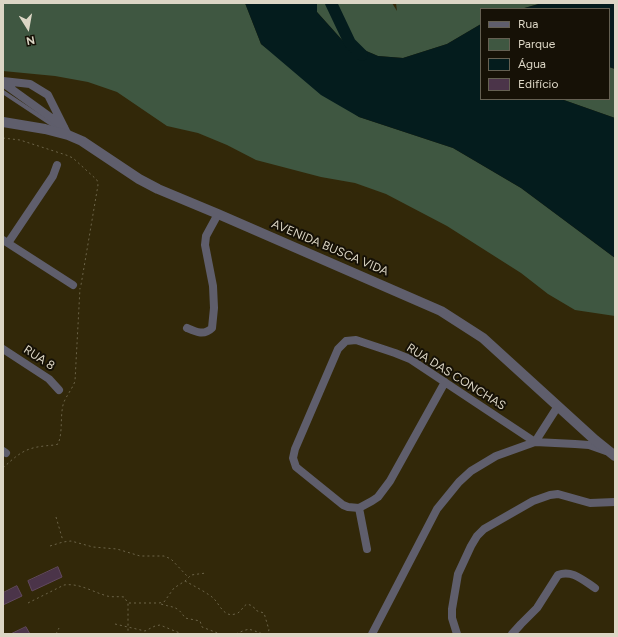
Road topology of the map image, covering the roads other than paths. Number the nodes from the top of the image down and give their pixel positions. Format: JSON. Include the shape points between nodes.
{"nodes":[{"id":1,"x":3,"y":82,"type":"edge"},
{"id":2,"x":3,"y":92,"type":"edge"},
{"id":3,"x":3,"y":122,"type":"edge"},
{"id":4,"x":66,"y":131,"type":"junction"},
{"id":5,"x":58,"y":165,"type":"dead end"},
{"id":6,"x":218,"y":214,"type":"junction"},
{"id":7,"x":6,"y":242,"type":"edge"},
{"id":8,"x":73,"y":285,"type":"dead end"},
{"id":9,"x":187,"y":328,"type":"dead end"},
{"id":10,"x":3,"y":349,"type":"edge"},
{"id":11,"x":445,"y":382,"type":"junction"},
{"id":12,"x":59,"y":390,"type":"dead end"},
{"id":13,"x":558,"y":406,"type":"junction"},
{"id":14,"x":535,"y":442,"type":"junction"},
{"id":15,"x":612,"y":454,"type":"edge"},
{"id":16,"x":615,"y":502,"type":"edge"},
{"id":17,"x":359,"y":508,"type":"junction"},
{"id":18,"x":367,"y":549,"type":"dead end"},
{"id":19,"x":595,"y":588,"type":"dead end"},
{"id":20,"x":372,"y":634,"type":"edge"},
{"id":21,"x":457,"y":634,"type":"edge"},
{"id":22,"x":512,"y":634,"type":"edge"}],
"edges":[{"from":1,"to":4,"type":"street"},
{"from":1,"to":4,"type":"street","via":[[30,84],[48,95]]},
{"from":2,"to":4,"type":"lane"},
{"from":3,"to":4,"type":"street","name":"AVENIDA BUSCA VIDA"},
{"from":4,"to":6,"type":"street","name":"AVENIDA BUSCA VIDA","via":[[145,182]]},
{"from":5,"to":7,"type":"street","via":[[53,176]]},
{"from":6,"to":9,"type":"street","via":[[206,236],[205,245],[213,286],[212,328],[203,333]]},
{"from":6,"to":13,"type":"street","name":"AVENIDA BUSCA VIDA","via":[[441,311],[483,338]]},
{"from":7,"to":8,"type":"street"},
{"from":10,"to":12,"type":"street","name":"RUA 8","via":[[49,380]]},
{"from":11,"to":14,"type":"street","name":"RUA DAS CONCHAS"},
{"from":11,"to":17,"type":"street","via":[[390,481],[378,497]]},
{"from":11,"to":17,"type":"street","name":"RUA DAS CONCHAS","via":[[410,359],[356,340],[346,341],[338,349],[293,458],[296,467],[344,505]]},
{"from":13,"to":14,"type":"street"},
{"from":13,"to":15,"type":"street","name":"AVENIDA BUSCA VIDA"},
{"from":14,"to":15,"type":"street","via":[[589,445]]},
{"from":14,"to":20,"type":"street","via":[[484,462],[448,494],[428,525]]},
{"from":16,"to":21,"type":"street","via":[[590,503],[550,494],[484,529],[471,546],[458,574],[452,609]]},
{"from":17,"to":18,"type":"street"},
{"from":19,"to":22,"type":"street","via":[[573,574],[558,575],[537,608]]}]}
